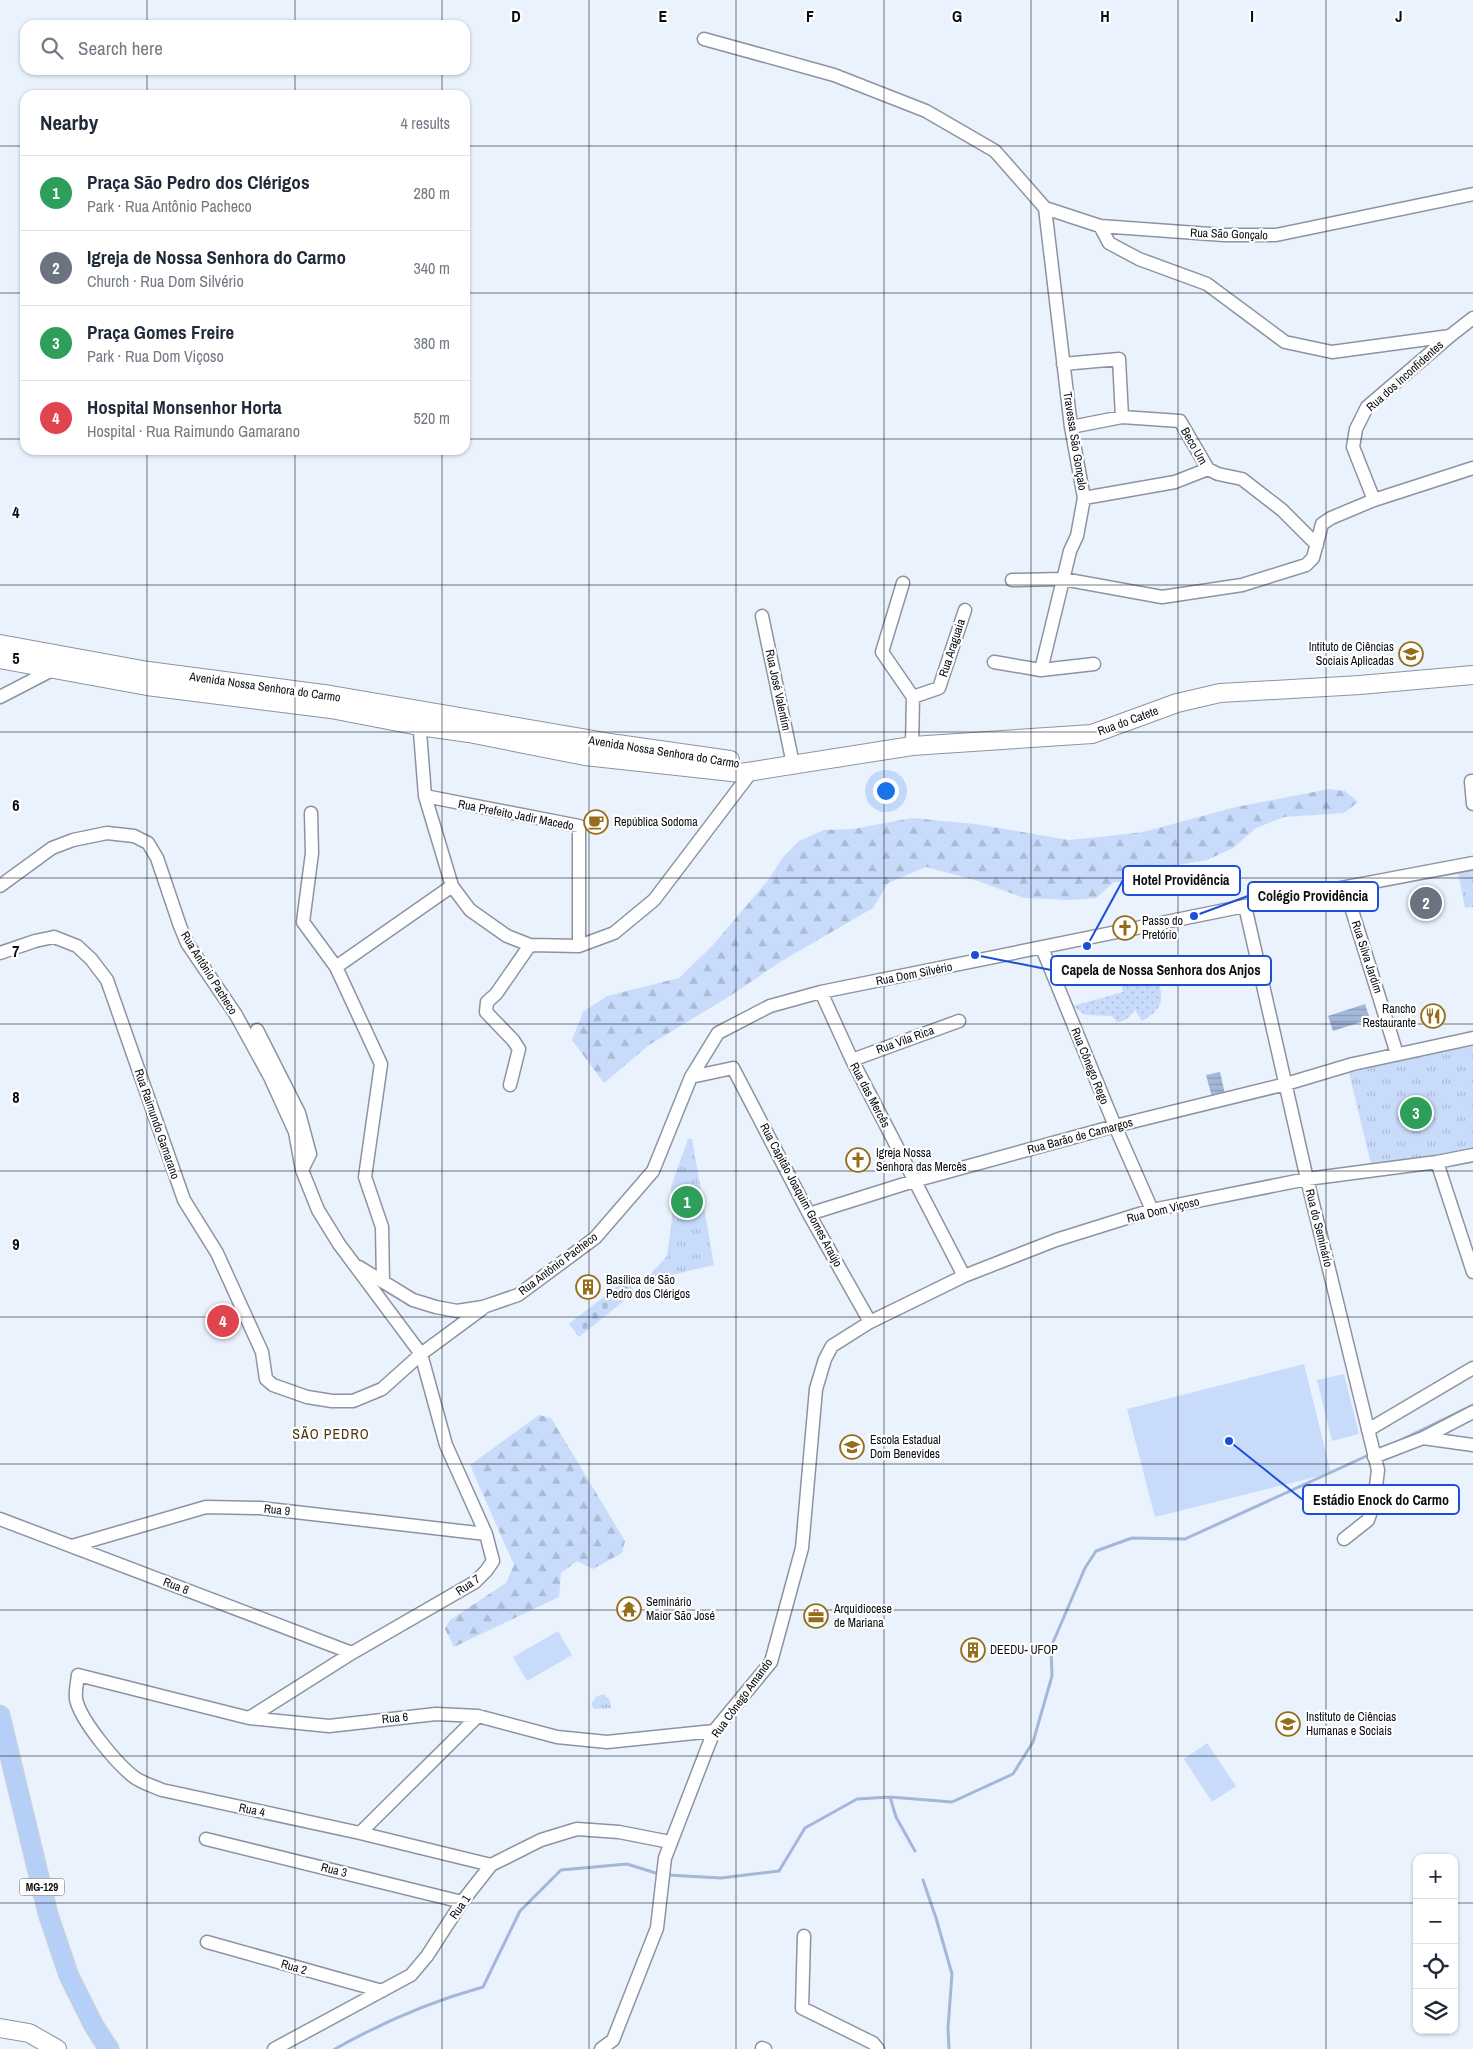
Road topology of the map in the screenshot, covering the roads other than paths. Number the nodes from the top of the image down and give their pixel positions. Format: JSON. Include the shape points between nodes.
{"nodes":[{"id":1,"x":704,"y":39,"type":"dead end"},
{"id":2,"x":1473,"y":194,"type":"edge"},
{"id":3,"x":1045,"y":208,"type":"junction"},
{"id":4,"x":1100,"y":226,"type":"junction"},
{"id":5,"x":1473,"y":318,"type":"edge"},
{"id":6,"x":1450,"y":336,"type":"junction"},
{"id":7,"x":1063,"y":364,"type":"junction"},
{"id":8,"x":1122,"y":417,"type":"junction"},
{"id":9,"x":1071,"y":427,"type":"junction"},
{"id":10,"x":1473,"y":468,"type":"edge"},
{"id":11,"x":1208,"y":469,"type":"junction"},
{"id":12,"x":1084,"y":498,"type":"junction"},
{"id":13,"x":1374,"y":500,"type":"junction"},
{"id":14,"x":1317,"y":545,"type":"junction"},
{"id":15,"x":1063,"y":579,"type":"junction"},
{"id":16,"x":1012,"y":580,"type":"dead end"},
{"id":17,"x":903,"y":583,"type":"dead end"},
{"id":18,"x":965,"y":610,"type":"dead end"},
{"id":19,"x":762,"y":616,"type":"dead end"},
{"id":20,"x":0,"y":644,"type":"edge"},
{"id":21,"x":0,"y":660,"type":"edge"},
{"id":22,"x":56,"y":661,"type":"junction"},
{"id":23,"x":994,"y":662,"type":"dead end"},
{"id":24,"x":1094,"y":664,"type":"dead end"},
{"id":25,"x":1041,"y":670,"type":"junction"},
{"id":26,"x":1473,"y":675,"type":"edge"},
{"id":27,"x":0,"y":697,"type":"edge"},
{"id":28,"x":913,"y":697,"type":"junction"},
{"id":29,"x":419,"y":719,"type":"junction"},
{"id":30,"x":912,"y":746,"type":"junction"},
{"id":31,"x":793,"y":764,"type":"junction"},
{"id":32,"x":752,"y":771,"type":"junction"},
{"id":33,"x":1473,"y":780,"type":"edge"},
{"id":34,"x":425,"y":796,"type":"junction"},
{"id":35,"x":1473,"y":804,"type":"edge"},
{"id":36,"x":311,"y":813,"type":"dead end"},
{"id":37,"x":1473,"y":863,"type":"edge"},
{"id":38,"x":0,"y":886,"type":"edge"},
{"id":39,"x":452,"y":886,"type":"junction"},
{"id":40,"x":1345,"y":888,"type":"junction"},
{"id":41,"x":1245,"y":906,"type":"junction"},
{"id":42,"x":530,"y":945,"type":"junction"},
{"id":43,"x":579,"y":946,"type":"junction"},
{"id":44,"x":1042,"y":948,"type":"junction"},
{"id":45,"x":0,"y":953,"type":"edge"},
{"id":46,"x":336,"y":967,"type":"junction"},
{"id":47,"x":821,"y":992,"type":"junction"},
{"id":48,"x":959,"y":1020,"type":"dead end"},
{"id":49,"x":256,"y":1030,"type":"dead end"},
{"id":50,"x":1473,"y":1038,"type":"edge"},
{"id":51,"x":1398,"y":1054,"type":"junction"},
{"id":52,"x":852,"y":1060,"type":"junction"},
{"id":53,"x":691,"y":1077,"type":"junction"},
{"id":54,"x":1286,"y":1084,"type":"junction"},
{"id":55,"x":510,"y":1085,"type":"dead end"},
{"id":56,"x":1115,"y":1126,"type":"junction"},
{"id":57,"x":664,"y":1145,"type":"joint"},
{"id":58,"x":1473,"y":1156,"type":"edge"},
{"id":59,"x":1437,"y":1162,"type":"junction"},
{"id":60,"x":302,"y":1170,"type":"junction"},
{"id":61,"x":1307,"y":1179,"type":"junction"},
{"id":62,"x":914,"y":1181,"type":"junction"},
{"id":63,"x":1152,"y":1210,"type":"junction"},
{"id":64,"x":809,"y":1214,"type":"junction"},
{"id":65,"x":1470,"y":1251,"type":"edge"},
{"id":66,"x":358,"y":1268,"type":"junction"},
{"id":67,"x":1473,"y":1272,"type":"edge"},
{"id":68,"x":964,"y":1276,"type":"junction"},
{"id":69,"x":383,"y":1282,"type":"junction"},
{"id":70,"x":483,"y":1307,"type":"junction"},
{"id":71,"x":870,"y":1322,"type":"junction"},
{"id":72,"x":421,"y":1354,"type":"junction"},
{"id":73,"x":1473,"y":1368,"type":"edge"},
{"id":74,"x":1473,"y":1412,"type":"edge"},
{"id":75,"x":1369,"y":1436,"type":"junction"},
{"id":76,"x":1423,"y":1438,"type":"junction"},
{"id":77,"x":1473,"y":1445,"type":"edge"},
{"id":78,"x":1374,"y":1457,"type":"junction"},
{"id":79,"x":0,"y":1519,"type":"edge"},
{"id":80,"x":486,"y":1534,"type":"junction"},
{"id":81,"x":1344,"y":1539,"type":"dead end"},
{"id":82,"x":72,"y":1546,"type":"junction"},
{"id":83,"x":352,"y":1653,"type":"junction"},
{"id":84,"x":78,"y":1676,"type":"joint"},
{"id":85,"x":0,"y":1715,"type":"edge"},
{"id":86,"x":478,"y":1716,"type":"junction"},
{"id":87,"x":249,"y":1718,"type":"junction"},
{"id":88,"x":714,"y":1731,"type":"junction"},
{"id":89,"x":360,"y":1833,"type":"junction"},
{"id":90,"x":206,"y":1839,"type":"dead end"},
{"id":91,"x":670,"y":1842,"type":"junction"},
{"id":92,"x":491,"y":1865,"type":"junction"},
{"id":93,"x":462,"y":1902,"type":"junction"},
{"id":94,"x":804,"y":1936,"type":"dead end"},
{"id":95,"x":207,"y":1942,"type":"dead end"},
{"id":96,"x":382,"y":1991,"type":"junction"},
{"id":97,"x":0,"y":2028,"type":"edge"},
{"id":98,"x":615,"y":2044,"type":"edge"},
{"id":99,"x":57,"y":2049,"type":"edge"},
{"id":100,"x":108,"y":2049,"type":"edge"},
{"id":101,"x":274,"y":2049,"type":"edge"},
{"id":102,"x":601,"y":2049,"type":"edge"},
{"id":103,"x":878,"y":2049,"type":"edge"}],
"edges":[{"from":1,"to":3,"type":"street","via":[[834,75],[926,111],[995,151]]},
{"from":2,"to":4,"type":"street","name":"Rua São Gonçalo","via":[[1276,235],[1224,235]]},
{"from":3,"to":4,"type":"street","name":"Rua São Gonçalo"},
{"from":3,"to":7,"type":"street","name":"Travessa São Gonçalo"},
{"from":4,"to":6,"type":"street","via":[[1109,243],[1139,259],[1207,284],[1285,342],[1332,352]]},
{"from":5,"to":6,"type":"street","name":"Rua dos Inconfidentes"},
{"from":6,"to":13,"type":"street","name":"Rua dos Inconfidentes","via":[[1367,407],[1356,429],[1354,447]]},
{"from":7,"to":8,"type":"street","via":[[1119,359]]},
{"from":7,"to":9,"type":"street","name":"Travessa São Gonçalo"},
{"from":8,"to":9,"type":"street","name":"Beco Um"},
{"from":8,"to":11,"type":"street","name":"Beco Um","via":[[1180,421]]},
{"from":9,"to":12,"type":"street","name":"Travessa São Gonçalo"},
{"from":10,"to":13,"type":"street"},
{"from":11,"to":12,"type":"street","via":[[1174,482]]},
{"from":11,"to":14,"type":"street","via":[[1242,479],[1282,510]]},
{"from":12,"to":15,"type":"street","name":"Travessa São Gonçalo","via":[[1077,536]]},
{"from":13,"to":14,"type":"street","via":[[1322,524]]},
{"from":14,"to":15,"type":"street","via":[[1313,558],[1306,565],[1242,584],[1162,597]]},
{"from":15,"to":16,"type":"street"},
{"from":15,"to":25,"type":"street","name":"Travessa São Gonçalo"},
{"from":17,"to":28,"type":"street","via":[[882,652]]},
{"from":18,"to":28,"type":"street","name":"Rua Araguaia","via":[[939,688]]},
{"from":19,"to":31,"type":"street","name":"Rua José Valentim"},
{"from":20,"to":22,"type":"street","name":"Avenida Nossa Senhora do Carmo"},
{"from":21,"to":22,"type":"street","name":"Avenida Nossa Senhora do Carmo"},
{"from":22,"to":27,"type":"street"},
{"from":22,"to":29,"type":"street","name":"Avenida Nossa Senhora do Carmo","via":[[147,686],[205,685],[331,702]]},
{"from":23,"to":25,"type":"street"},
{"from":24,"to":25,"type":"street"},
{"from":26,"to":30,"type":"street","name":"Rua do Catete","via":[[1220,693],[1177,703],[1092,734]]},
{"from":28,"to":30,"type":"street"},
{"from":29,"to":32,"type":"street","name":"Avenida Nossa Senhora do Carmo","via":[[469,732],[741,773]]},
{"from":29,"to":34,"type":"street"},
{"from":30,"to":31,"type":"street","name":"Rua do Catete"},
{"from":31,"to":32,"type":"street","name":"Rua do Catete"},
{"from":32,"to":43,"type":"street","via":[[654,900],[614,933]]},
{"from":33,"to":35,"type":"street"},
{"from":34,"to":39,"type":"street"},
{"from":34,"to":43,"type":"street","name":"Rua Prefeito Jadir Macedo","via":[[579,826]]},
{"from":36,"to":46,"type":"street","via":[[312,853],[303,922]]},
{"from":37,"to":40,"type":"street","name":"Rua Dom Silvério"},
{"from":38,"to":60,"type":"street","name":"Rua Antônio Pacheco","via":[[52,848],[73,840],[107,833],[134,836],[148,843],[157,858],[187,943],[236,1015],[270,1077],[295,1132]]},
{"from":39,"to":42,"type":"street","via":[[470,910],[507,936]]},
{"from":39,"to":46,"type":"street"},
{"from":40,"to":41,"type":"street","name":"Rua Dom Silvério"},
{"from":40,"to":51,"type":"street","name":"Rua Silva Jardim"},
{"from":41,"to":44,"type":"street","name":"Rua Dom Silvério"},
{"from":41,"to":54,"type":"street","name":"Rua do Seminário"},
{"from":42,"to":43,"type":"street"},
{"from":42,"to":55,"type":"street","via":[[487,1002],[486,1012],[519,1049]]},
{"from":44,"to":47,"type":"street","name":"Rua Dom Silvério"},
{"from":44,"to":56,"type":"street","name":"Rua Cônego Rego"},
{"from":45,"to":72,"type":"street","name":"Rua Raimundo Gamarano","via":[[54,937],[77,946],[91,958],[107,980],[184,1200],[213,1245],[262,1352],[266,1379],[273,1386],[307,1397],[352,1400],[382,1389]]},
{"from":46,"to":69,"type":"street","via":[[381,1064],[364,1177],[382,1227]]},
{"from":47,"to":52,"type":"street","name":"Rua das Mercês"},
{"from":47,"to":53,"type":"street","name":"Rua Dom Silvério","via":[[770,1006],[718,1034]]},
{"from":48,"to":52,"type":"street","name":"Rua Vila Rica"},
{"from":49,"to":60,"type":"street","via":[[299,1113],[310,1154]]},
{"from":50,"to":51,"type":"street","name":"Rua Barão de Camargos"},
{"from":51,"to":54,"type":"street","name":"Rua Barão de Camargos"},
{"from":52,"to":62,"type":"street","name":"Rua das Mercês"},
{"from":53,"to":57,"type":"street","name":"Rua Dom Silvério"},
{"from":53,"to":64,"type":"street","name":"Rua Capitão Joaquim Gomes Araújo","via":[[733,1068]]},
{"from":54,"to":56,"type":"street","name":"Rua Barão de Camargos"},
{"from":54,"to":61,"type":"street","name":"Rua do Seminário"},
{"from":56,"to":62,"type":"street","name":"Rua Barão de Camargos"},
{"from":56,"to":63,"type":"street","name":"Rua Cônego Rego"},
{"from":57,"to":70,"type":"street","name":"Rua Antônio Pacheco","via":[[653,1171],[595,1238],[518,1295]]},
{"from":58,"to":59,"type":"street","name":"Rua Dom Viçoso"},
{"from":59,"to":61,"type":"street","name":"Rua Dom Viçoso"},
{"from":59,"to":65,"type":"street"},
{"from":60,"to":66,"type":"street","name":"Rua Antônio Pacheco","via":[[318,1210]]},
{"from":61,"to":63,"type":"street","name":"Rua Dom Viçoso"},
{"from":61,"to":75,"type":"street","name":"Rua do Seminário"},
{"from":62,"to":64,"type":"street","name":"Rua Barão de Camargos"},
{"from":62,"to":68,"type":"street","name":"Rua das Mercês"},
{"from":63,"to":68,"type":"street","name":"Rua Dom Viçoso","via":[[1056,1240]]},
{"from":64,"to":71,"type":"street","name":"Rua Capitão Joaquim Gomes Araújo"},
{"from":65,"to":67,"type":"street"},
{"from":66,"to":69,"type":"street","name":"Rua Antônio Pacheco"},
{"from":66,"to":72,"type":"street","name":"Rua Antônio Pacheco"},
{"from":68,"to":71,"type":"street","name":"Rua Dom Viçoso"},
{"from":69,"to":70,"type":"street","name":"Rua Antônio Pacheco","via":[[413,1300],[436,1307],[457,1311]]},
{"from":70,"to":72,"type":"street"},
{"from":71,"to":88,"type":"street","name":"Rua Cônego Amando","via":[[832,1346],[825,1359],[816,1389],[802,1548],[771,1662]]},
{"from":72,"to":80,"type":"street","name":"Rua 7","via":[[446,1445]]},
{"from":73,"to":75,"type":"street"},
{"from":74,"to":76,"type":"street"},
{"from":75,"to":78,"type":"street","name":"Rua do Seminário"},
{"from":76,"to":77,"type":"street"},
{"from":76,"to":78,"type":"street"},
{"from":78,"to":81,"type":"street","name":"Rua do Seminário","via":[[1378,1470],[1374,1503],[1368,1520]]},
{"from":79,"to":82,"type":"street","name":"Rua 8"},
{"from":80,"to":82,"type":"street","name":"Rua 9","via":[[260,1508],[206,1507]]},
{"from":80,"to":83,"type":"street","name":"Rua 7","via":[[493,1561],[475,1582]]},
{"from":82,"to":83,"type":"street","name":"Rua 8"},
{"from":83,"to":87,"type":"street","name":"Rua 7"},
{"from":84,"to":87,"type":"street","name":"Rua 6"},
{"from":84,"to":89,"type":"street","name":"Rua 4","via":[[76,1698],[87,1723],[134,1777],[162,1790]]},
{"from":85,"to":100,"type":"main road","number":"MG-129","via":[[48,1914],[82,2003]]},
{"from":86,"to":87,"type":"street","name":"Rua 6","via":[[436,1714],[329,1726]]},
{"from":86,"to":88,"type":"street","name":"Rua 6","via":[[557,1737],[607,1742]]},
{"from":86,"to":89,"type":"street"},
{"from":88,"to":91,"type":"street","name":"Rua Cônego Amando"},
{"from":89,"to":92,"type":"street","name":"Rua 4"},
{"from":90,"to":93,"type":"street","name":"Rua 3"},
{"from":91,"to":92,"type":"street","name":"Rua 1","via":[[620,1832],[578,1829],[541,1840]]},
{"from":91,"to":98,"type":"street","name":"Rua Cônego Amando","via":[[664,1858],[657,1928]]},
{"from":92,"to":93,"type":"street","name":"Rua 1"},
{"from":93,"to":96,"type":"street","name":"Rua 1","via":[[411,1975]]},
{"from":94,"to":103,"type":"street","via":[[802,2008],[873,2043]]},
{"from":95,"to":96,"type":"street","name":"Rua 2"},
{"from":96,"to":101,"type":"street","name":"Rua 1"},
{"from":97,"to":99,"type":"street","via":[[29,2033]]},
{"from":98,"to":102,"type":"street","name":"Rua Cônego Amando"}]}
